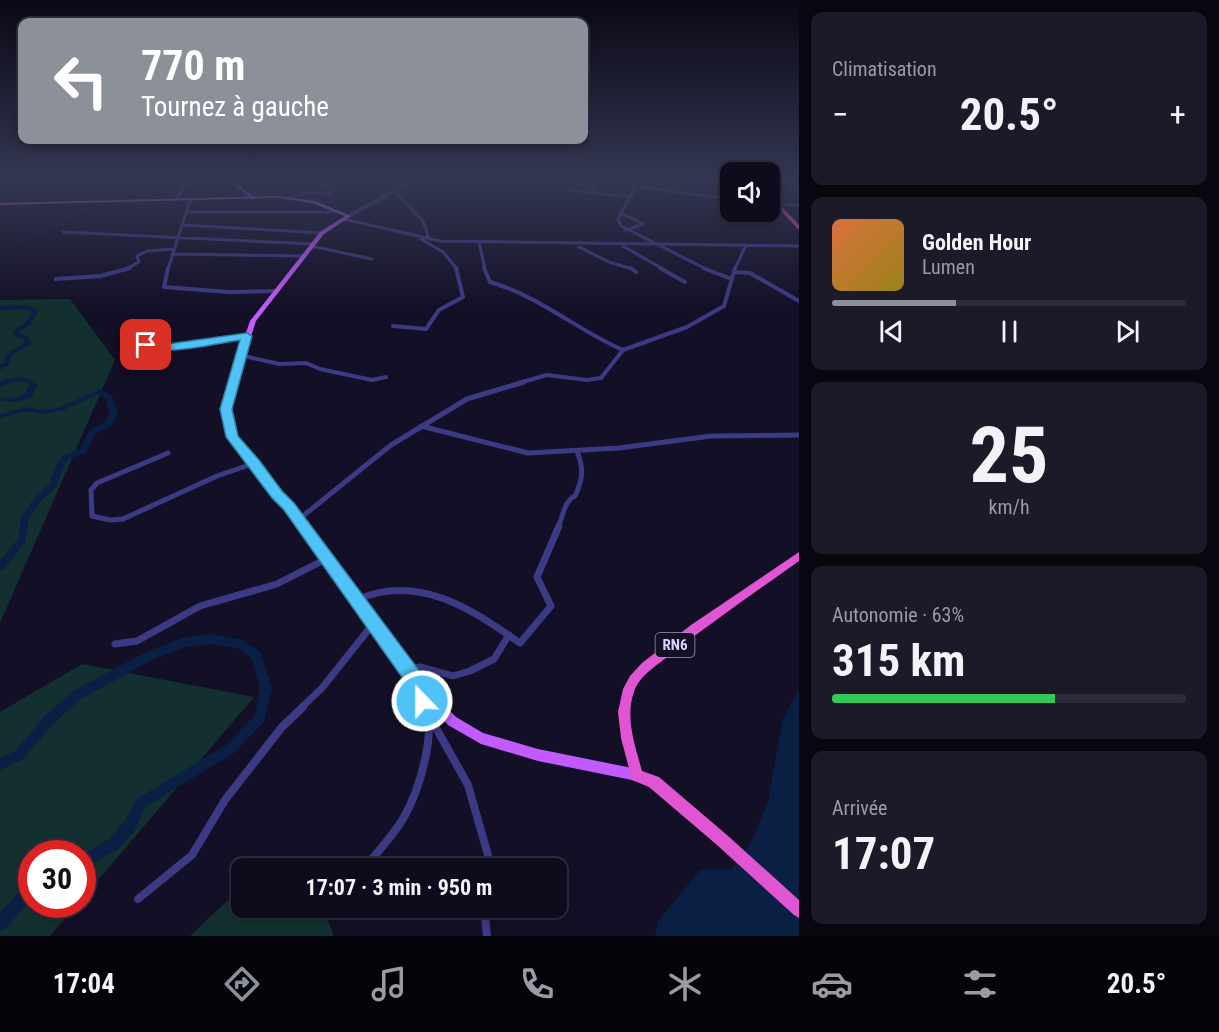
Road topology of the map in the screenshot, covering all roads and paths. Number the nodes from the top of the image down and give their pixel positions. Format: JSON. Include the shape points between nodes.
{"nodes":[{"id":1,"x":184,"y":222,"type":"edge"},
{"id":2,"x":336,"y":222,"type":"edge"},
{"id":3,"x":364,"y":222,"type":"edge"},
{"id":4,"x":424,"y":222,"type":"edge"},
{"id":5,"x":618,"y":222,"type":"edge"},
{"id":6,"x":639,"y":222,"type":"edge"},
{"id":7,"x":183,"y":225,"type":"junction"},
{"id":8,"x":625,"y":230,"type":"junction"},
{"id":9,"x":63,"y":232,"type":"dead end"},
{"id":10,"x":322,"y":232,"type":"junction"},
{"id":11,"x":415,"y":236,"type":"junction"},
{"id":12,"x":429,"y":237,"type":"junction"},
{"id":13,"x":179,"y":239,"type":"junction"},
{"id":14,"x":479,"y":242,"type":"junction"},
{"id":15,"x":569,"y":244,"type":"junction"},
{"id":16,"x":312,"y":245,"type":"junction"},
{"id":17,"x":622,"y":245,"type":"junction"},
{"id":18,"x":655,"y":245,"type":"junction"},
{"id":19,"x":746,"y":245,"type":"junction"},
{"id":20,"x":799,"y":246,"type":"edge"},
{"id":21,"x":173,"y":252,"type":"junction"},
{"id":22,"x":305,"y":256,"type":"junction"},
{"id":23,"x":372,"y":259,"type":"dead end"},
{"id":24,"x":636,"y":272,"type":"dead end"},
{"id":25,"x":735,"y":272,"type":"junction"},
{"id":26,"x":56,"y":279,"type":"dead end"},
{"id":27,"x":732,"y":279,"type":"junction"},
{"id":28,"x":685,"y":282,"type":"dead end"},
{"id":29,"x":276,"y":291,"type":"junction"},
{"id":30,"x":799,"y":302,"type":"edge"},
{"id":31,"x":393,"y":326,"type":"dead end"},
{"id":32,"x":247,"y":336,"type":"junction"},
{"id":33,"x":126,"y":341,"type":"dead end"},
{"id":34,"x":623,"y":350,"type":"junction"},
{"id":35,"x":240,"y":355,"type":"junction"},
{"id":36,"x":386,"y":377,"type":"dead end"},
{"id":37,"x":421,"y":426,"type":"junction"},
{"id":38,"x":799,"y":435,"type":"edge"},
{"id":39,"x":577,"y":451,"type":"junction"},
{"id":40,"x":168,"y":453,"type":"dead end"},
{"id":41,"x":255,"y":463,"type":"junction"},
{"id":42,"x":298,"y":520,"type":"junction"},
{"id":43,"x":799,"y":556,"type":"edge"},
{"id":44,"x":326,"y":560,"type":"junction"},
{"id":45,"x":356,"y":600,"type":"junction"},
{"id":46,"x":373,"y":624,"type":"junction"},
{"id":47,"x":508,"y":635,"type":"junction"},
{"id":48,"x":115,"y":644,"type":"dead end"},
{"id":49,"x":407,"y":669,"type":"junction"},
{"id":50,"x":420,"y":688,"type":"junction"},
{"id":51,"x":430,"y":718,"type":"junction"},
{"id":52,"x":637,"y":775,"type":"junction"},
{"id":53,"x":372,"y":858,"type":"edge"},
{"id":54,"x":489,"y":858,"type":"edge"},
{"id":55,"x":138,"y":899,"type":"dead end"},
{"id":56,"x":799,"y":910,"type":"edge"},
{"id":57,"x":485,"y":918,"type":"edge"},
{"id":58,"x":487,"y":936,"type":"edge"}],
"edges":[{"from":1,"to":7,"type":"street"},
{"from":2,"to":10,"type":"main road"},
{"from":3,"to":11,"type":"street"},
{"from":4,"to":12,"type":"street"},
{"from":5,"to":8,"type":"street"},
{"from":6,"to":8,"type":"street","via":[[644,224]]},
{"from":7,"to":10,"type":"street"},
{"from":7,"to":13,"type":"street"},
{"from":8,"to":18,"type":"street"},
{"from":9,"to":13,"type":"street"},
{"from":10,"to":16,"type":"main road"},
{"from":11,"to":12,"type":"street"},
{"from":11,"to":31,"type":"street","via":[[452,262],[459,274],[463,297],[436,314],[426,329]]},
{"from":12,"to":14,"type":"street"},
{"from":13,"to":16,"type":"street"},
{"from":13,"to":21,"type":"street"},
{"from":14,"to":15,"type":"street"},
{"from":14,"to":34,"type":"street","via":[[490,282],[553,310],[597,339]]},
{"from":15,"to":17,"type":"street"},
{"from":15,"to":24,"type":"street"},
{"from":16,"to":22,"type":"main road"},
{"from":16,"to":23,"type":"street"},
{"from":17,"to":18,"type":"street"},
{"from":17,"to":28,"type":"street"},
{"from":18,"to":19,"type":"street"},
{"from":18,"to":27,"type":"street"},
{"from":19,"to":20,"type":"street"},
{"from":19,"to":25,"type":"street","via":[[738,256]]},
{"from":21,"to":22,"type":"street"},
{"from":21,"to":26,"type":"street","via":[[144,252],[137,256],[139,263],[127,268],[84,279]]},
{"from":21,"to":29,"type":"street","via":[[164,287]]},
{"from":22,"to":29,"type":"main road"},
{"from":25,"to":27,"type":"street"},
{"from":25,"to":30,"type":"street","via":[[750,273]]},
{"from":27,"to":34,"type":"street","via":[[728,300],[716,312],[658,339]]},
{"from":29,"to":32,"type":"main road","via":[[253,321]]},
{"from":32,"to":33,"type":"street","via":[[168,347]]},
{"from":32,"to":35,"type":"main road"},
{"from":34,"to":37,"type":"street","via":[[601,378],[547,375],[467,399]]},
{"from":35,"to":36,"type":"street","via":[[279,364],[306,363],[372,380]]},
{"from":35,"to":41,"type":"main road","via":[[226,416],[232,437]]},
{"from":37,"to":39,"type":"street","via":[[528,453]]},
{"from":37,"to":42,"type":"street"},
{"from":38,"to":39,"type":"street","via":[[711,436]]},
{"from":39,"to":47,"type":"street","via":[[584,477],[575,496],[566,504],[537,577],[551,606],[520,643]]},
{"from":40,"to":41,"type":"street","via":[[97,483],[91,490],[92,516],[123,519]]},
{"from":41,"to":42,"type":"main road"},
{"from":42,"to":44,"type":"main road"},
{"from":43,"to":52,"type":"highway","number":"RN6","via":[[695,629],[634,680],[624,712]]},
{"from":44,"to":45,"type":"main road"},
{"from":44,"to":48,"type":"street","via":[[277,584],[200,606],[137,640]]},
{"from":45,"to":46,"type":"main road"},
{"from":45,"to":47,"type":"street","via":[[374,592],[420,591]]},
{"from":46,"to":49,"type":"main road"},
{"from":46,"to":55,"type":"street","via":[[322,688],[282,727],[225,800],[192,855]]},
{"from":47,"to":49,"type":"street","via":[[494,658],[470,671],[453,676],[421,667]]},
{"from":49,"to":50,"type":"main road"},
{"from":50,"to":51,"type":"street"},
{"from":50,"to":52,"type":"main road","via":[[452,721],[481,738],[573,764]]},
{"from":51,"to":53,"type":"street","via":[[427,754],[405,816]]},
{"from":51,"to":54,"type":"street","via":[[468,785]]},
{"from":52,"to":56,"type":"highway","via":[[654,782]]},
{"from":57,"to":58,"type":"street"}]}
